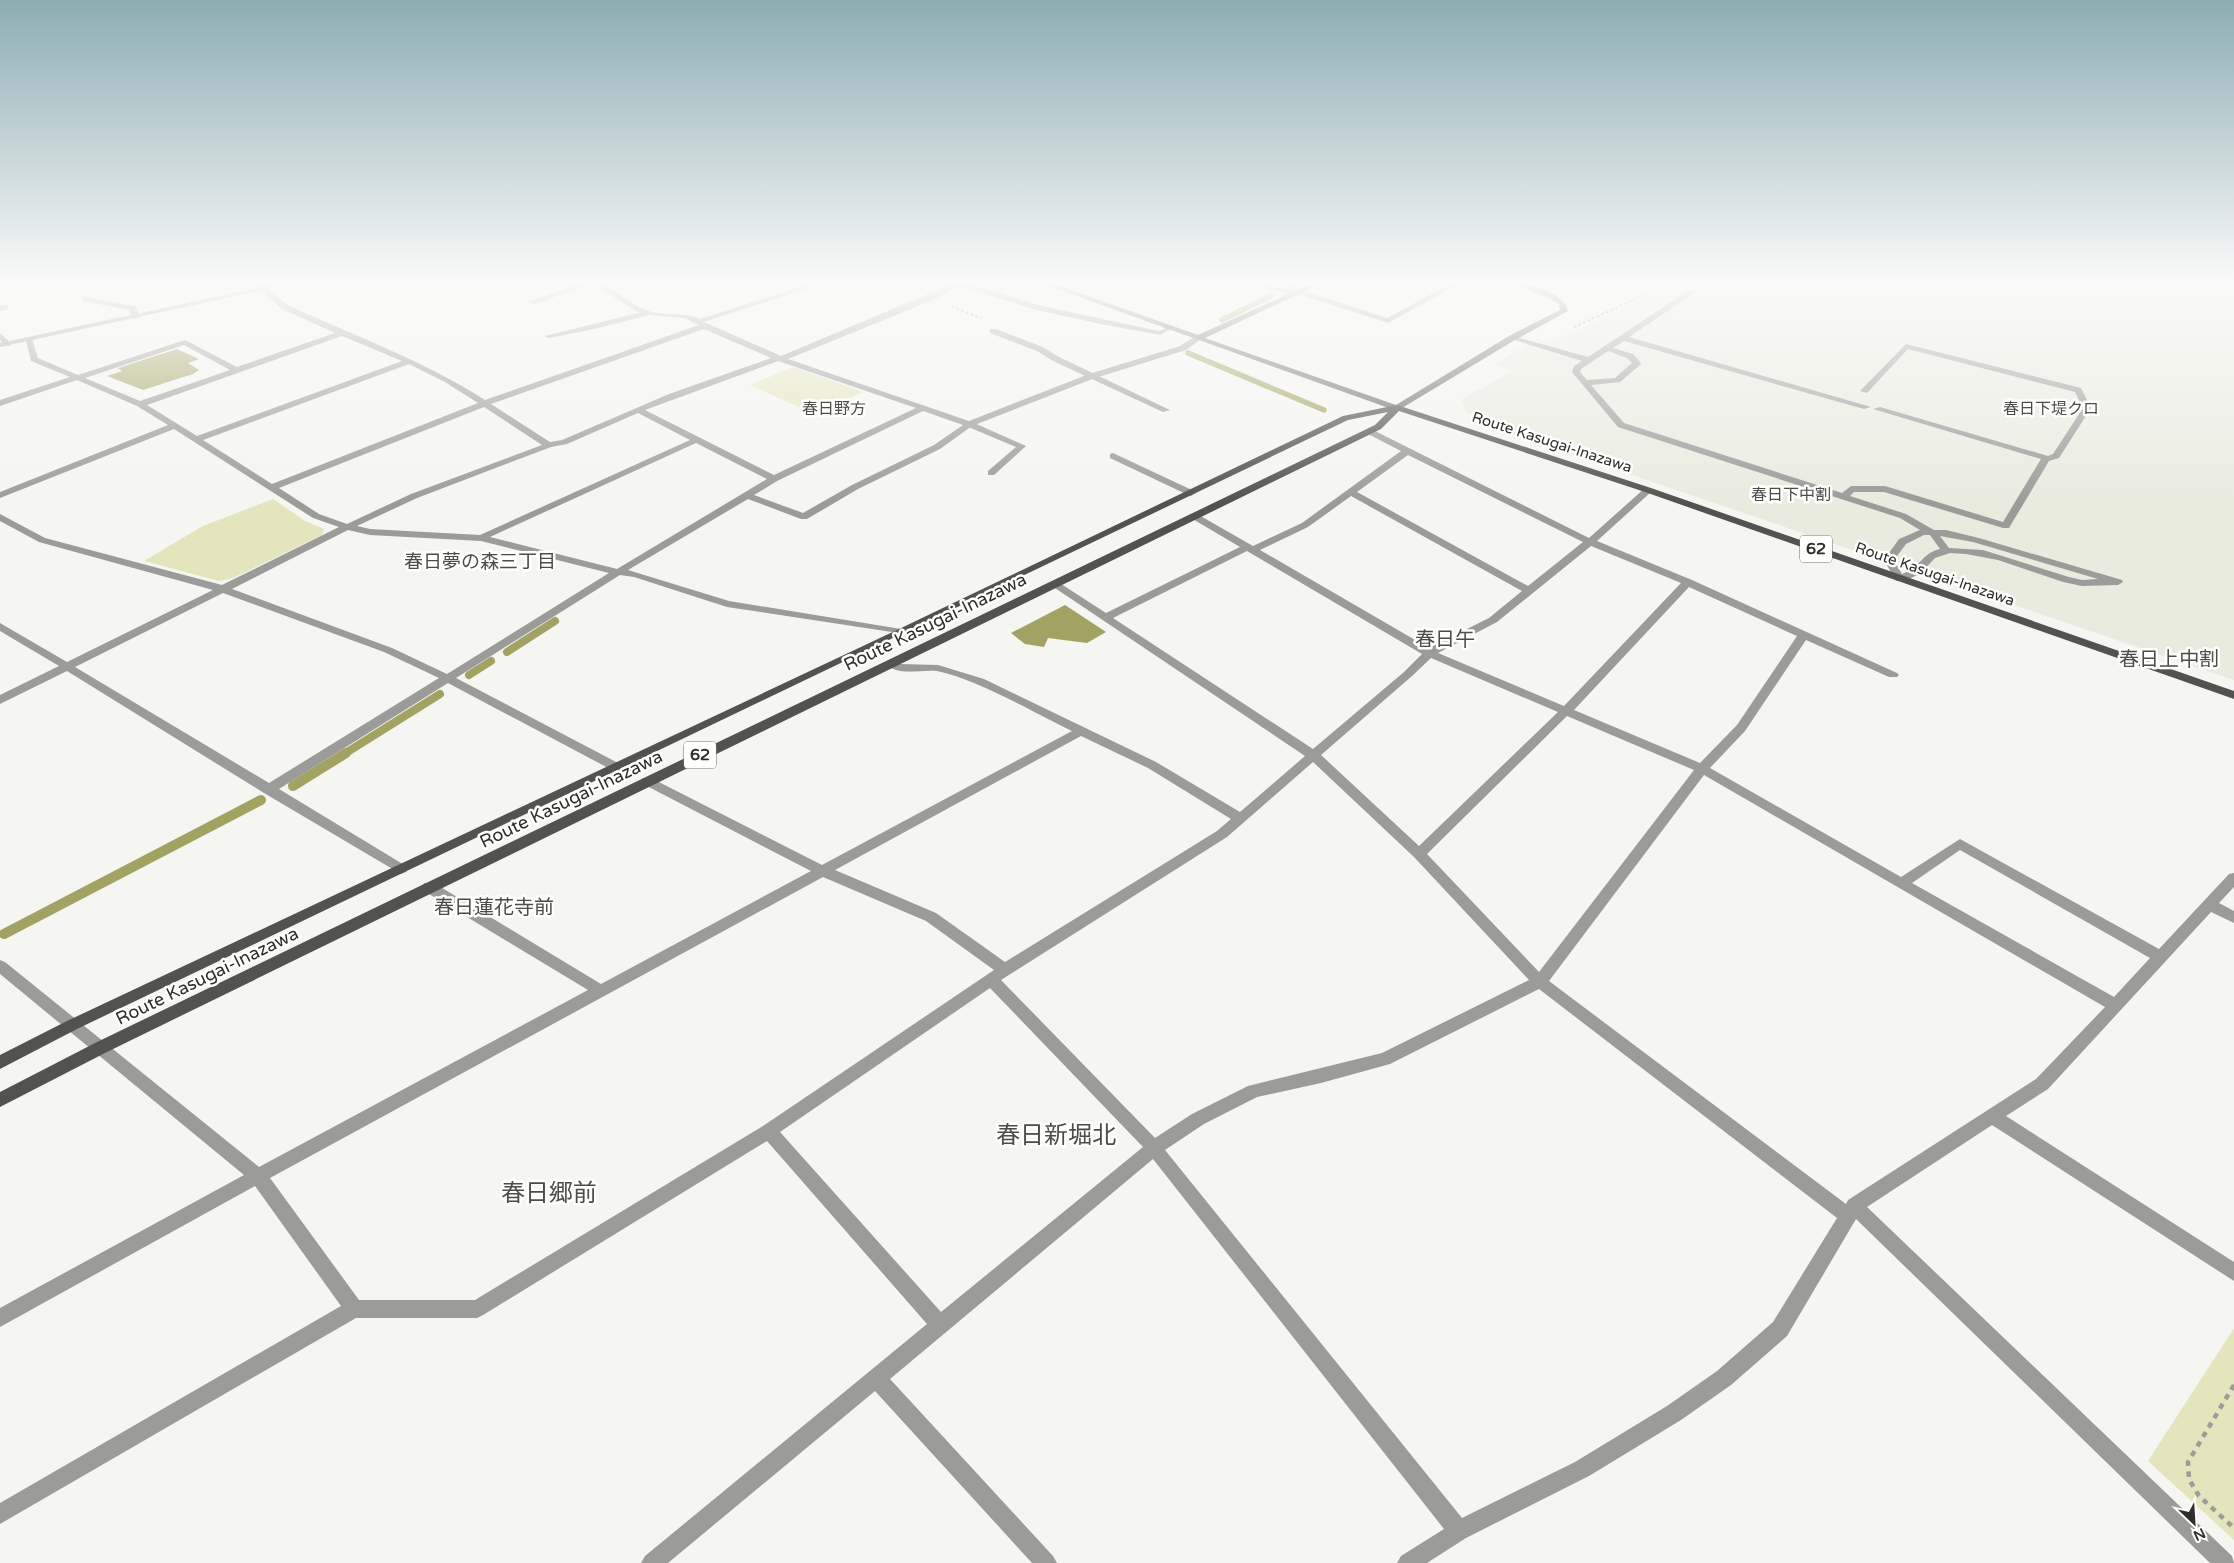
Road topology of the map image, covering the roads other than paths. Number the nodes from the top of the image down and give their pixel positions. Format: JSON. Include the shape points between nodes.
{"nodes":[{"id":1,"x":34,"y":357,"type":"edge"},
{"id":2,"x":139,"y":357,"type":"edge"},
{"id":3,"x":213,"y":357,"type":"edge"},
{"id":4,"x":275,"y":357,"type":"edge"},
{"id":5,"x":399,"y":357,"type":"edge"},
{"id":6,"x":610,"y":357,"type":"edge"},
{"id":7,"x":1055,"y":357,"type":"edge"},
{"id":8,"x":1154,"y":357,"type":"edge"},
{"id":9,"x":1255,"y":357,"type":"edge"},
{"id":10,"x":1481,"y":357,"type":"edge"},
{"id":11,"x":1577,"y":357,"type":"edge"},
{"id":12,"x":1593,"y":357,"type":"edge"},
{"id":13,"x":1631,"y":357,"type":"edge"},
{"id":14,"x":1690,"y":357,"type":"edge"},
{"id":15,"x":1896,"y":357,"type":"edge"},
{"id":16,"x":1949,"y":357,"type":"edge"},
{"id":17,"x":779,"y":358,"type":"joint"},
{"id":18,"x":1588,"y":360,"type":"junction"},
{"id":19,"x":409,"y":361,"type":"junction"},
{"id":20,"x":237,"y":370,"type":"junction"},
{"id":21,"x":1092,"y":376,"type":"junction"},
{"id":22,"x":78,"y":377,"type":"junction"},
{"id":23,"x":1585,"y":383,"type":"junction"},
{"id":24,"x":0,"y":403,"type":"edge"},
{"id":25,"x":1853,"y":403,"type":"junction"},
{"id":26,"x":140,"y":404,"type":"junction"},
{"id":27,"x":483,"y":404,"type":"junction"},
{"id":28,"x":1867,"y":407,"type":"dead end"},
{"id":29,"x":923,"y":408,"type":"junction"},
{"id":30,"x":1397,"y":408,"type":"junction"},
{"id":31,"x":638,"y":410,"type":"junction"},
{"id":32,"x":1166,"y":410,"type":"dead end"},
{"id":33,"x":1877,"y":410,"type":"dead end"},
{"id":34,"x":969,"y":424,"type":"junction"},
{"id":35,"x":174,"y":426,"type":"junction"},
{"id":36,"x":1369,"y":431,"type":"junction"},
{"id":37,"x":195,"y":440,"type":"junction"},
{"id":38,"x":696,"y":440,"type":"junction"},
{"id":39,"x":550,"y":445,"type":"junction"},
{"id":40,"x":1407,"y":451,"type":"junction"},
{"id":41,"x":1113,"y":456,"type":"dead end"},
{"id":42,"x":2047,"y":458,"type":"junction"},
{"id":43,"x":991,"y":473,"type":"dead end"},
{"id":44,"x":774,"y":479,"type":"junction"},
{"id":45,"x":271,"y":488,"type":"junction"},
{"id":46,"x":1648,"y":490,"type":"junction"},
{"id":47,"x":1350,"y":492,"type":"junction"},
{"id":48,"x":1191,"y":493,"type":"junction"},
{"id":49,"x":747,"y":495,"type":"junction"},
{"id":50,"x":0,"y":496,"type":"edge"},
{"id":51,"x":1844,"y":497,"type":"junction"},
{"id":52,"x":1194,"y":516,"type":"junction"},
{"id":53,"x":0,"y":517,"type":"edge"},
{"id":54,"x":347,"y":527,"type":"junction"},
{"id":55,"x":1933,"y":533,"type":"junction"},
{"id":56,"x":481,"y":538,"type":"junction"},
{"id":57,"x":1590,"y":542,"type":"junction"},
{"id":58,"x":1250,"y":548,"type":"junction"},
{"id":59,"x":1946,"y":551,"type":"junction"},
{"id":60,"x":618,"y":572,"type":"junction"},
{"id":61,"x":1900,"y":579,"type":"junction"},
{"id":62,"x":1688,"y":582,"type":"junction"},
{"id":63,"x":1054,"y":584,"type":"junction"},
{"id":64,"x":223,"y":589,"type":"junction"},
{"id":65,"x":1529,"y":591,"type":"junction"},
{"id":66,"x":1105,"y":618,"type":"junction"},
{"id":67,"x":0,"y":626,"type":"edge"},
{"id":68,"x":901,"y":632,"type":"junction"},
{"id":69,"x":1804,"y":634,"type":"junction"},
{"id":70,"x":1429,"y":653,"type":"junction"},
{"id":71,"x":891,"y":663,"type":"junction"},
{"id":72,"x":68,"y":666,"type":"junction"},
{"id":73,"x":1893,"y":675,"type":"dead end"},
{"id":74,"x":447,"y":678,"type":"junction"},
{"id":75,"x":2234,"y":695,"type":"edge"},
{"id":76,"x":0,"y":700,"type":"edge"},
{"id":77,"x":1565,"y":712,"type":"junction"},
{"id":78,"x":1081,"y":732,"type":"junction"},
{"id":79,"x":1313,"y":755,"type":"junction"},
{"id":80,"x":616,"y":767,"type":"junction"},
{"id":81,"x":1702,"y":769,"type":"junction"},
{"id":82,"x":647,"y":781,"type":"junction"},
{"id":83,"x":268,"y":790,"type":"junction"},
{"id":84,"x":1240,"y":818,"type":"junction"},
{"id":85,"x":1419,"y":854,"type":"junction"},
{"id":86,"x":401,"y":869,"type":"junction"},
{"id":87,"x":823,"y":871,"type":"junction"},
{"id":88,"x":2234,"y":878,"type":"edge"},
{"id":89,"x":1902,"y":883,"type":"junction"},
{"id":90,"x":429,"y":887,"type":"junction"},
{"id":91,"x":2209,"y":904,"type":"junction"},
{"id":92,"x":2234,"y":918,"type":"edge"},
{"id":93,"x":2160,"y":957,"type":"junction"},
{"id":94,"x":0,"y":966,"type":"edge"},
{"id":95,"x":998,"y":975,"type":"junction"},
{"id":96,"x":1540,"y":982,"type":"junction"},
{"id":97,"x":601,"y":991,"type":"junction"},
{"id":98,"x":2115,"y":1005,"type":"junction"},
{"id":99,"x":72,"y":1025,"type":"junction"},
{"id":100,"x":102,"y":1047,"type":"junction"},
{"id":101,"x":0,"y":1062,"type":"edge"},
{"id":102,"x":0,"y":1100,"type":"edge"},
{"id":103,"x":1992,"y":1116,"type":"junction"},
{"id":104,"x":769,"y":1131,"type":"junction"},
{"id":105,"x":1154,"y":1148,"type":"junction"},
{"id":106,"x":258,"y":1176,"type":"junction"},
{"id":107,"x":1851,"y":1210,"type":"junction"},
{"id":108,"x":2234,"y":1272,"type":"edge"},
{"id":109,"x":354,"y":1310,"type":"junction"},
{"id":110,"x":0,"y":1318,"type":"edge"},
{"id":111,"x":940,"y":1325,"type":"junction"},
{"id":112,"x":876,"y":1378,"type":"junction"},
{"id":113,"x":0,"y":1514,"type":"edge"},
{"id":114,"x":1459,"y":1531,"type":"junction"},
{"id":115,"x":652,"y":1563,"type":"edge"},
{"id":116,"x":1046,"y":1563,"type":"edge"},
{"id":117,"x":1408,"y":1563,"type":"edge"},
{"id":118,"x":2224,"y":1563,"type":"edge"}],
"edges":[{"from":1,"to":22,"type":"street"},
{"from":2,"to":22,"type":"street"},
{"from":3,"to":20,"type":"street"},
{"from":4,"to":20,"type":"street"},
{"from":5,"to":19,"type":"street"},
{"from":6,"to":27,"type":"street"},
{"from":7,"to":21,"type":"street"},
{"from":8,"to":21,"type":"street"},
{"from":9,"to":30,"type":"main road"},
{"from":10,"to":30,"type":"main road"},
{"from":11,"to":18,"type":"street"},
{"from":12,"to":18,"type":"street"},
{"from":13,"to":23,"type":"street","via":[[1637,363],[1617,380]]},
{"from":14,"to":25,"type":"street"},
{"from":15,"to":25,"type":"street"},
{"from":16,"to":42,"type":"street","via":[[2078,390],[2087,408],[2056,456]]},
{"from":17,"to":29,"type":"street"},
{"from":17,"to":31,"type":"street"},
{"from":18,"to":23,"type":"street","via":[[1576,372]]},
{"from":19,"to":27,"type":"street","via":[[448,380]]},
{"from":19,"to":37,"type":"street"},
{"from":20,"to":26,"type":"street"},
{"from":21,"to":32,"type":"street"},
{"from":21,"to":34,"type":"street"},
{"from":22,"to":24,"type":"street"},
{"from":22,"to":26,"type":"street"},
{"from":23,"to":51,"type":"street","via":[[1620,425]]},
{"from":25,"to":28,"type":"street"},
{"from":26,"to":35,"type":"street"},
{"from":27,"to":39,"type":"street"},
{"from":27,"to":45,"type":"street"},
{"from":29,"to":34,"type":"street"},
{"from":29,"to":44,"type":"street"},
{"from":30,"to":36,"type":"main road","name":"Route Kasugai-Inazawa","number":"62","via":[[1378,427]]},
{"from":30,"to":46,"type":"main road","name":"Route Kasugai-Inazawa","number":"62"},
{"from":30,"to":48,"type":"main road","name":"Route Kasugai-Inazawa","number":"62","via":[[1346,418]]},
{"from":31,"to":38,"type":"street"},
{"from":31,"to":39,"type":"street"},
{"from":33,"to":42,"type":"street"},
{"from":34,"to":43,"type":"street","via":[[1022,446]]},
{"from":34,"to":49,"type":"street","via":[[937,447],[804,517]]},
{"from":35,"to":37,"type":"street"},
{"from":35,"to":50,"type":"street"},
{"from":36,"to":40,"type":"street"},
{"from":36,"to":52,"type":"main road","name":"Route Kasugai-Inazawa","number":"62"},
{"from":37,"to":45,"type":"street"},
{"from":38,"to":44,"type":"street"},
{"from":38,"to":56,"type":"street"},
{"from":39,"to":54,"type":"street","via":[[414,496]]},
{"from":40,"to":47,"type":"street"},
{"from":40,"to":57,"type":"street"},
{"from":41,"to":48,"type":"street"},
{"from":42,"to":51,"type":"street","via":[[2006,526],[1885,489],[1850,489]]},
{"from":44,"to":49,"type":"street"},
{"from":45,"to":54,"type":"street","via":[[316,516]]},
{"from":46,"to":57,"type":"street"},
{"from":46,"to":61,"type":"main road","name":"Route Kasugai-Inazawa","number":"62"},
{"from":47,"to":58,"type":"street","via":[[1305,524]]},
{"from":47,"to":65,"type":"street"},
{"from":48,"to":68,"type":"main road","name":"Route Kasugai-Inazawa","number":"62"},
{"from":49,"to":60,"type":"street"},
{"from":51,"to":55,"type":"street","via":[[1902,516]]},
{"from":52,"to":58,"type":"street"},
{"from":52,"to":63,"type":"main road","name":"Route Kasugai-Inazawa","number":"62"},
{"from":53,"to":64,"type":"street","via":[[42,540]]},
{"from":54,"to":56,"type":"street","via":[[370,532]]},
{"from":54,"to":64,"type":"street"},
{"from":55,"to":59,"type":"street"},
{"from":55,"to":59,"type":"street","via":[[1976,540],[2118,582],[2082,583],[1971,550]]},
{"from":55,"to":61,"type":"street","via":[[1923,532],[1907,537],[1898,544],[1889,560]]},
{"from":56,"to":60,"type":"street"},
{"from":57,"to":62,"type":"street"},
{"from":57,"to":65,"type":"street"},
{"from":58,"to":66,"type":"street"},
{"from":58,"to":70,"type":"street"},
{"from":59,"to":61,"type":"street","via":[[1927,558],[1920,570]]},
{"from":60,"to":68,"type":"street","via":[[635,574],[727,604]]},
{"from":60,"to":74,"type":"street"},
{"from":61,"to":75,"type":"main road","name":"Route Kasugai-Inazawa","number":"62"},
{"from":62,"to":69,"type":"street"},
{"from":62,"to":77,"type":"street"},
{"from":63,"to":66,"type":"street"},
{"from":63,"to":71,"type":"main road","name":"Route Kasugai-Inazawa","number":"62"},
{"from":64,"to":72,"type":"street"},
{"from":64,"to":74,"type":"street","via":[[388,650]]},
{"from":65,"to":70,"type":"street","via":[[1493,620]]},
{"from":66,"to":79,"type":"street"},
{"from":67,"to":72,"type":"street"},
{"from":68,"to":80,"type":"main road","name":"Route Kasugai-Inazawa","number":"62"},
{"from":69,"to":73,"type":"street"},
{"from":69,"to":81,"type":"street","via":[[1741,728]]},
{"from":70,"to":77,"type":"street"},
{"from":70,"to":79,"type":"street"},
{"from":71,"to":78,"type":"street","via":[[897,667],[938,668],[980,682]]},
{"from":71,"to":82,"type":"main road","name":"Route Kasugai-Inazawa","number":"62"},
{"from":72,"to":76,"type":"street"},
{"from":72,"to":83,"type":"street"},
{"from":74,"to":80,"type":"street"},
{"from":74,"to":83,"type":"street"},
{"from":77,"to":81,"type":"street"},
{"from":77,"to":85,"type":"street"},
{"from":78,"to":84,"type":"street","via":[[1152,765]]},
{"from":78,"to":87,"type":"street"},
{"from":79,"to":84,"type":"street"},
{"from":79,"to":85,"type":"street"},
{"from":80,"to":86,"type":"main road","name":"Route Kasugai-Inazawa","number":"62"},
{"from":81,"to":89,"type":"street"},
{"from":81,"to":96,"type":"street"},
{"from":82,"to":87,"type":"street"},
{"from":82,"to":90,"type":"main road","name":"Route Kasugai-Inazawa","number":"62"},
{"from":83,"to":86,"type":"street"},
{"from":84,"to":95,"type":"street","via":[[1222,834]]},
{"from":85,"to":96,"type":"street"},
{"from":86,"to":99,"type":"main road","name":"Route Kasugai-Inazawa","number":"62"},
{"from":87,"to":95,"type":"street","via":[[931,917]]},
{"from":87,"to":97,"type":"street"},
{"from":88,"to":91,"type":"street"},
{"from":89,"to":93,"type":"street","via":[[1960,844]]},
{"from":89,"to":98,"type":"street"},
{"from":90,"to":97,"type":"street"},
{"from":90,"to":100,"type":"main road","name":"Route Kasugai-Inazawa","number":"62"},
{"from":91,"to":92,"type":"street"},
{"from":91,"to":93,"type":"street"},
{"from":93,"to":98,"type":"street"},
{"from":94,"to":99,"type":"street"},
{"from":95,"to":104,"type":"street"},
{"from":95,"to":105,"type":"street"},
{"from":96,"to":105,"type":"street","via":[[1385,1058],[1254,1091],[1198,1119]]},
{"from":96,"to":107,"type":"street"},
{"from":97,"to":106,"type":"street"},
{"from":98,"to":103,"type":"street","via":[[2042,1084]]},
{"from":99,"to":100,"type":"street"},
{"from":99,"to":101,"type":"main road","name":"Route Kasugai-Inazawa","number":"62"},
{"from":100,"to":102,"type":"main road","name":"Route Kasugai-Inazawa","number":"62"},
{"from":100,"to":106,"type":"street"},
{"from":103,"to":107,"type":"street"},
{"from":103,"to":108,"type":"street"},
{"from":104,"to":109,"type":"street","via":[[477,1309]]},
{"from":104,"to":111,"type":"street"},
{"from":105,"to":111,"type":"street"},
{"from":105,"to":114,"type":"street"},
{"from":106,"to":109,"type":"street"},
{"from":106,"to":110,"type":"street"},
{"from":107,"to":114,"type":"street","via":[[1780,1329],[1724,1378],[1582,1469]]},
{"from":107,"to":118,"type":"street"},
{"from":109,"to":113,"type":"street"},
{"from":111,"to":112,"type":"street"},
{"from":112,"to":115,"type":"street"},
{"from":112,"to":116,"type":"street"},
{"from":114,"to":117,"type":"street"}]}
